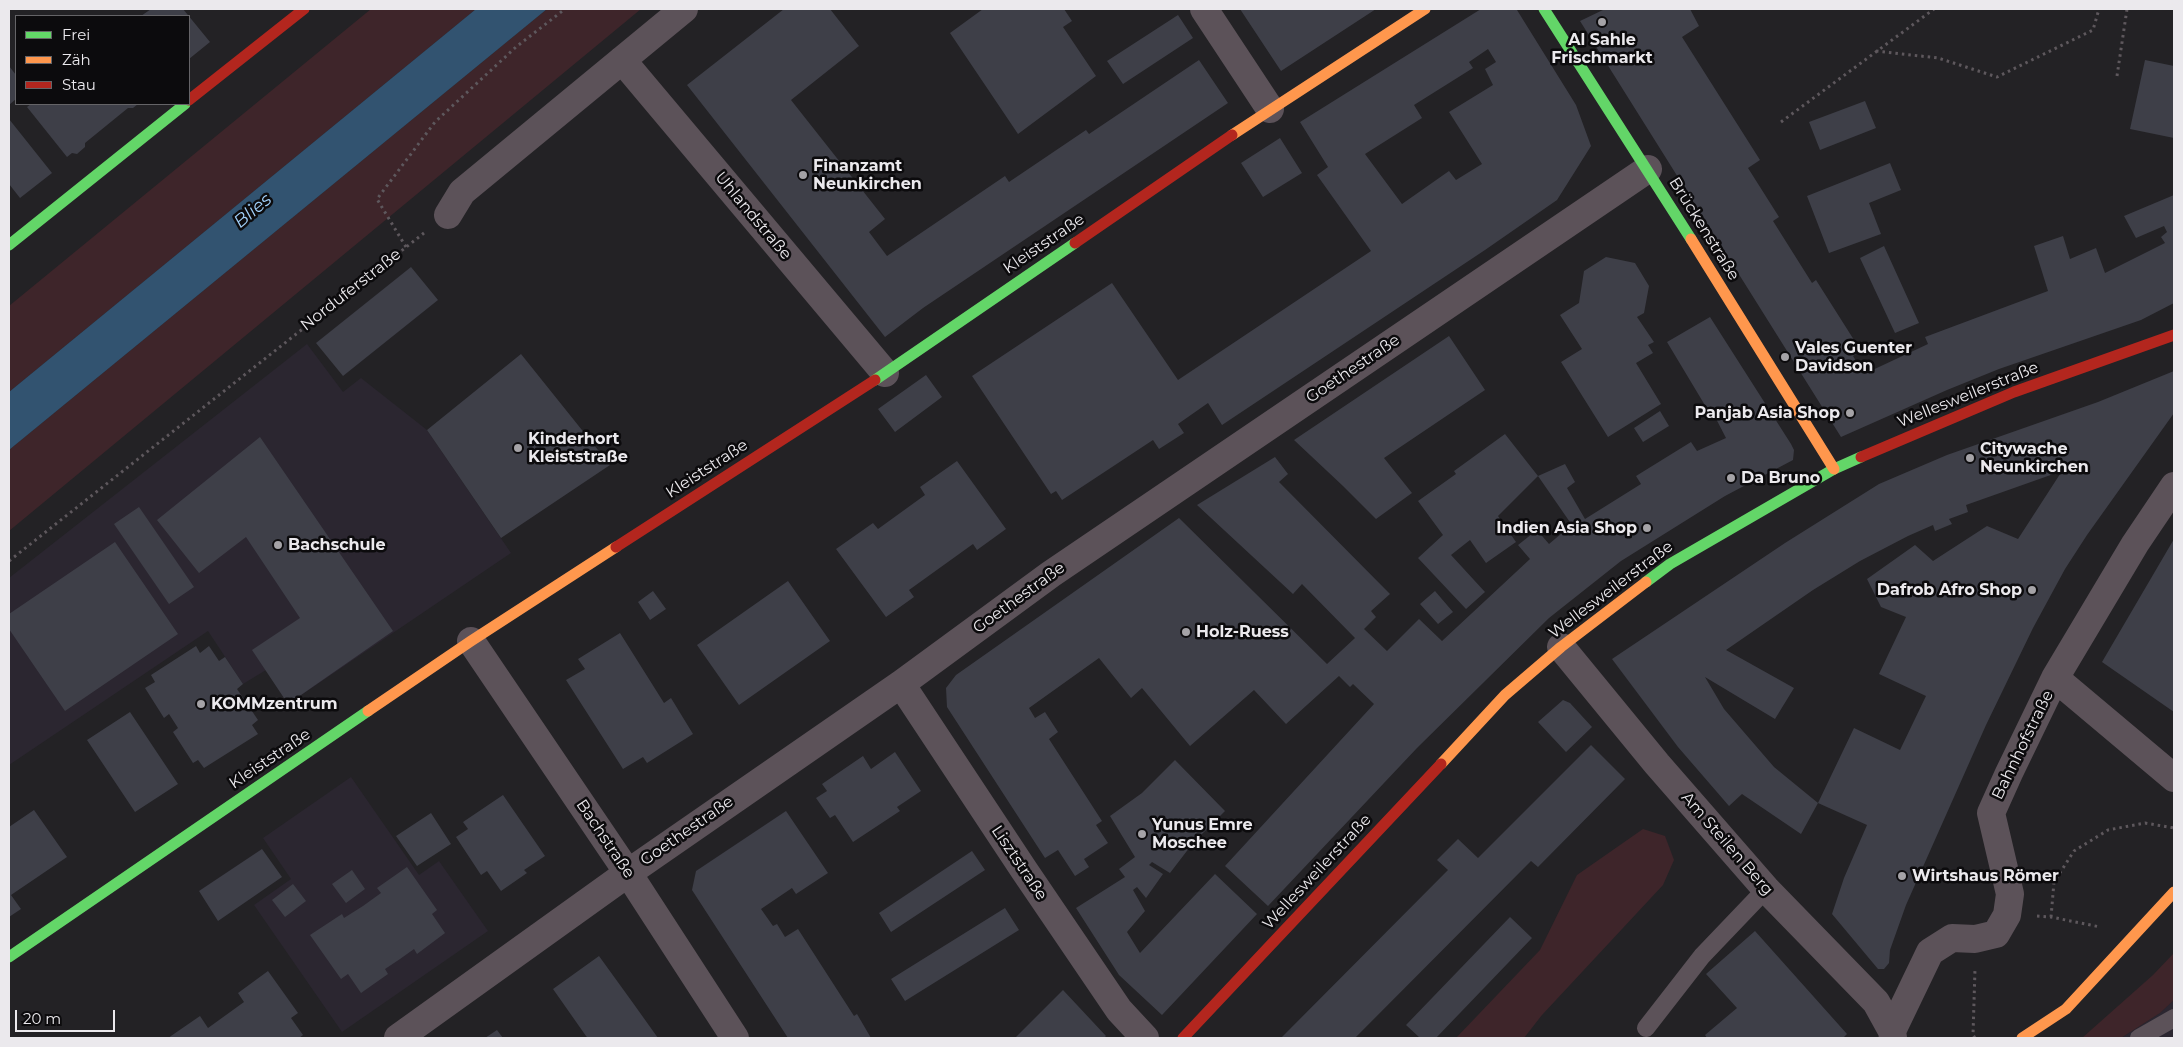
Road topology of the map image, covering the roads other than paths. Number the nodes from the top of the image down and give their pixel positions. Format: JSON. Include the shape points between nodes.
{"nodes":[{"id":1,"x":304,"y":9,"type":"edge"},
{"id":2,"x":684,"y":9,"type":"edge"},
{"id":3,"x":1204,"y":9,"type":"edge"},
{"id":4,"x":1424,"y":9,"type":"edge"},
{"id":5,"x":1544,"y":9,"type":"edge"},
{"id":6,"x":622,"y":60,"type":"junction"},
{"id":7,"x":190,"y":99,"type":"edge"},
{"id":8,"x":183,"y":105,"type":"edge"},
{"id":9,"x":1270,"y":110,"type":"junction"},
{"id":10,"x":1648,"y":169,"type":"junction"},
{"id":11,"x":448,"y":215,"type":"road end"},
{"id":12,"x":9,"y":245,"type":"edge"},
{"id":13,"x":2174,"y":335,"type":"edge"},
{"id":14,"x":884,"y":373,"type":"junction"},
{"id":15,"x":1834,"y":469,"type":"junction"},
{"id":16,"x":2174,"y":486,"type":"edge"},
{"id":17,"x":471,"y":642,"type":"junction"},
{"id":18,"x":1561,"y":647,"type":"junction"},
{"id":19,"x":2055,"y":678,"type":"junction"},
{"id":20,"x":901,"y":684,"type":"junction"},
{"id":21,"x":2174,"y":778,"type":"edge"},
{"id":22,"x":628,"y":873,"type":"junction"},
{"id":23,"x":1766,"y":889,"type":"junction"},
{"id":24,"x":2174,"y":892,"type":"edge"},
{"id":25,"x":9,"y":957,"type":"edge"},
{"id":26,"x":2174,"y":1018,"type":"edge"},
{"id":27,"x":1646,"y":1028,"type":"dead end"},
{"id":28,"x":1892,"y":1035,"type":"edge"},
{"id":29,"x":398,"y":1038,"type":"edge"},
{"id":30,"x":735,"y":1038,"type":"edge"},
{"id":31,"x":1145,"y":1038,"type":"edge"},
{"id":32,"x":1183,"y":1038,"type":"edge"},
{"id":33,"x":2022,"y":1038,"type":"edge"},
{"id":34,"x":2139,"y":1038,"type":"edge"}],
"edges":[{"from":1,"to":7,"type":"street"},
{"from":2,"to":6,"type":"street"},
{"from":3,"to":9,"type":"street"},
{"from":4,"to":9,"type":"street","name":"Kleiststraße"},
{"from":5,"to":10,"type":"street","name":"Brückenstraße"},
{"from":6,"to":11,"type":"street","via":[[462,192]]},
{"from":6,"to":14,"type":"street","name":"Uhlandstraße"},
{"from":8,"to":12,"type":"street"},
{"from":9,"to":14,"type":"street","name":"Kleiststraße"},
{"from":10,"to":15,"type":"street","name":"Brückenstraße"},
{"from":10,"to":20,"type":"street","name":"Goethestraße","via":[[1051,574]]},
{"from":13,"to":15,"type":"street","name":"Wellesweilerstraße","via":[[2014,392]]},
{"from":14,"to":17,"type":"street","name":"Kleiststraße"},
{"from":15,"to":18,"type":"street","name":"Wellesweilerstraße","via":[[1670,564]]},
{"from":16,"to":19,"type":"street","name":"Bahnhofstraße","via":[[2135,544]]},
{"from":17,"to":22,"type":"street","name":"Bachstraße"},
{"from":17,"to":25,"type":"street","name":"Kleiststraße"},
{"from":18,"to":23,"type":"street","name":"Am Steilen Berg"},
{"from":18,"to":32,"type":"street","name":"Wellesweilerstraße","via":[[1505,696]]},
{"from":19,"to":21,"type":"street"},
{"from":19,"to":28,"type":"street","name":"Bahnhofstraße","via":[[1991,813],[2010,894],[2007,915],[1996,934],[1952,938],[1930,952]]},
{"from":20,"to":22,"type":"street","name":"Goethestraße"},
{"from":20,"to":31,"type":"street","name":"Lisztstraße","via":[[1118,1010]]},
{"from":22,"to":29,"type":"street","name":"Goethestraße"},
{"from":22,"to":30,"type":"street","name":"Bachstraße"},
{"from":23,"to":27,"type":"lane","via":[[1702,956]]},
{"from":23,"to":28,"type":"street","name":"Am Steilen Berg","via":[[1876,1002]]},
{"from":24,"to":33,"type":"street","via":[[2066,1009]]},
{"from":26,"to":34,"type":"lane"}]}
